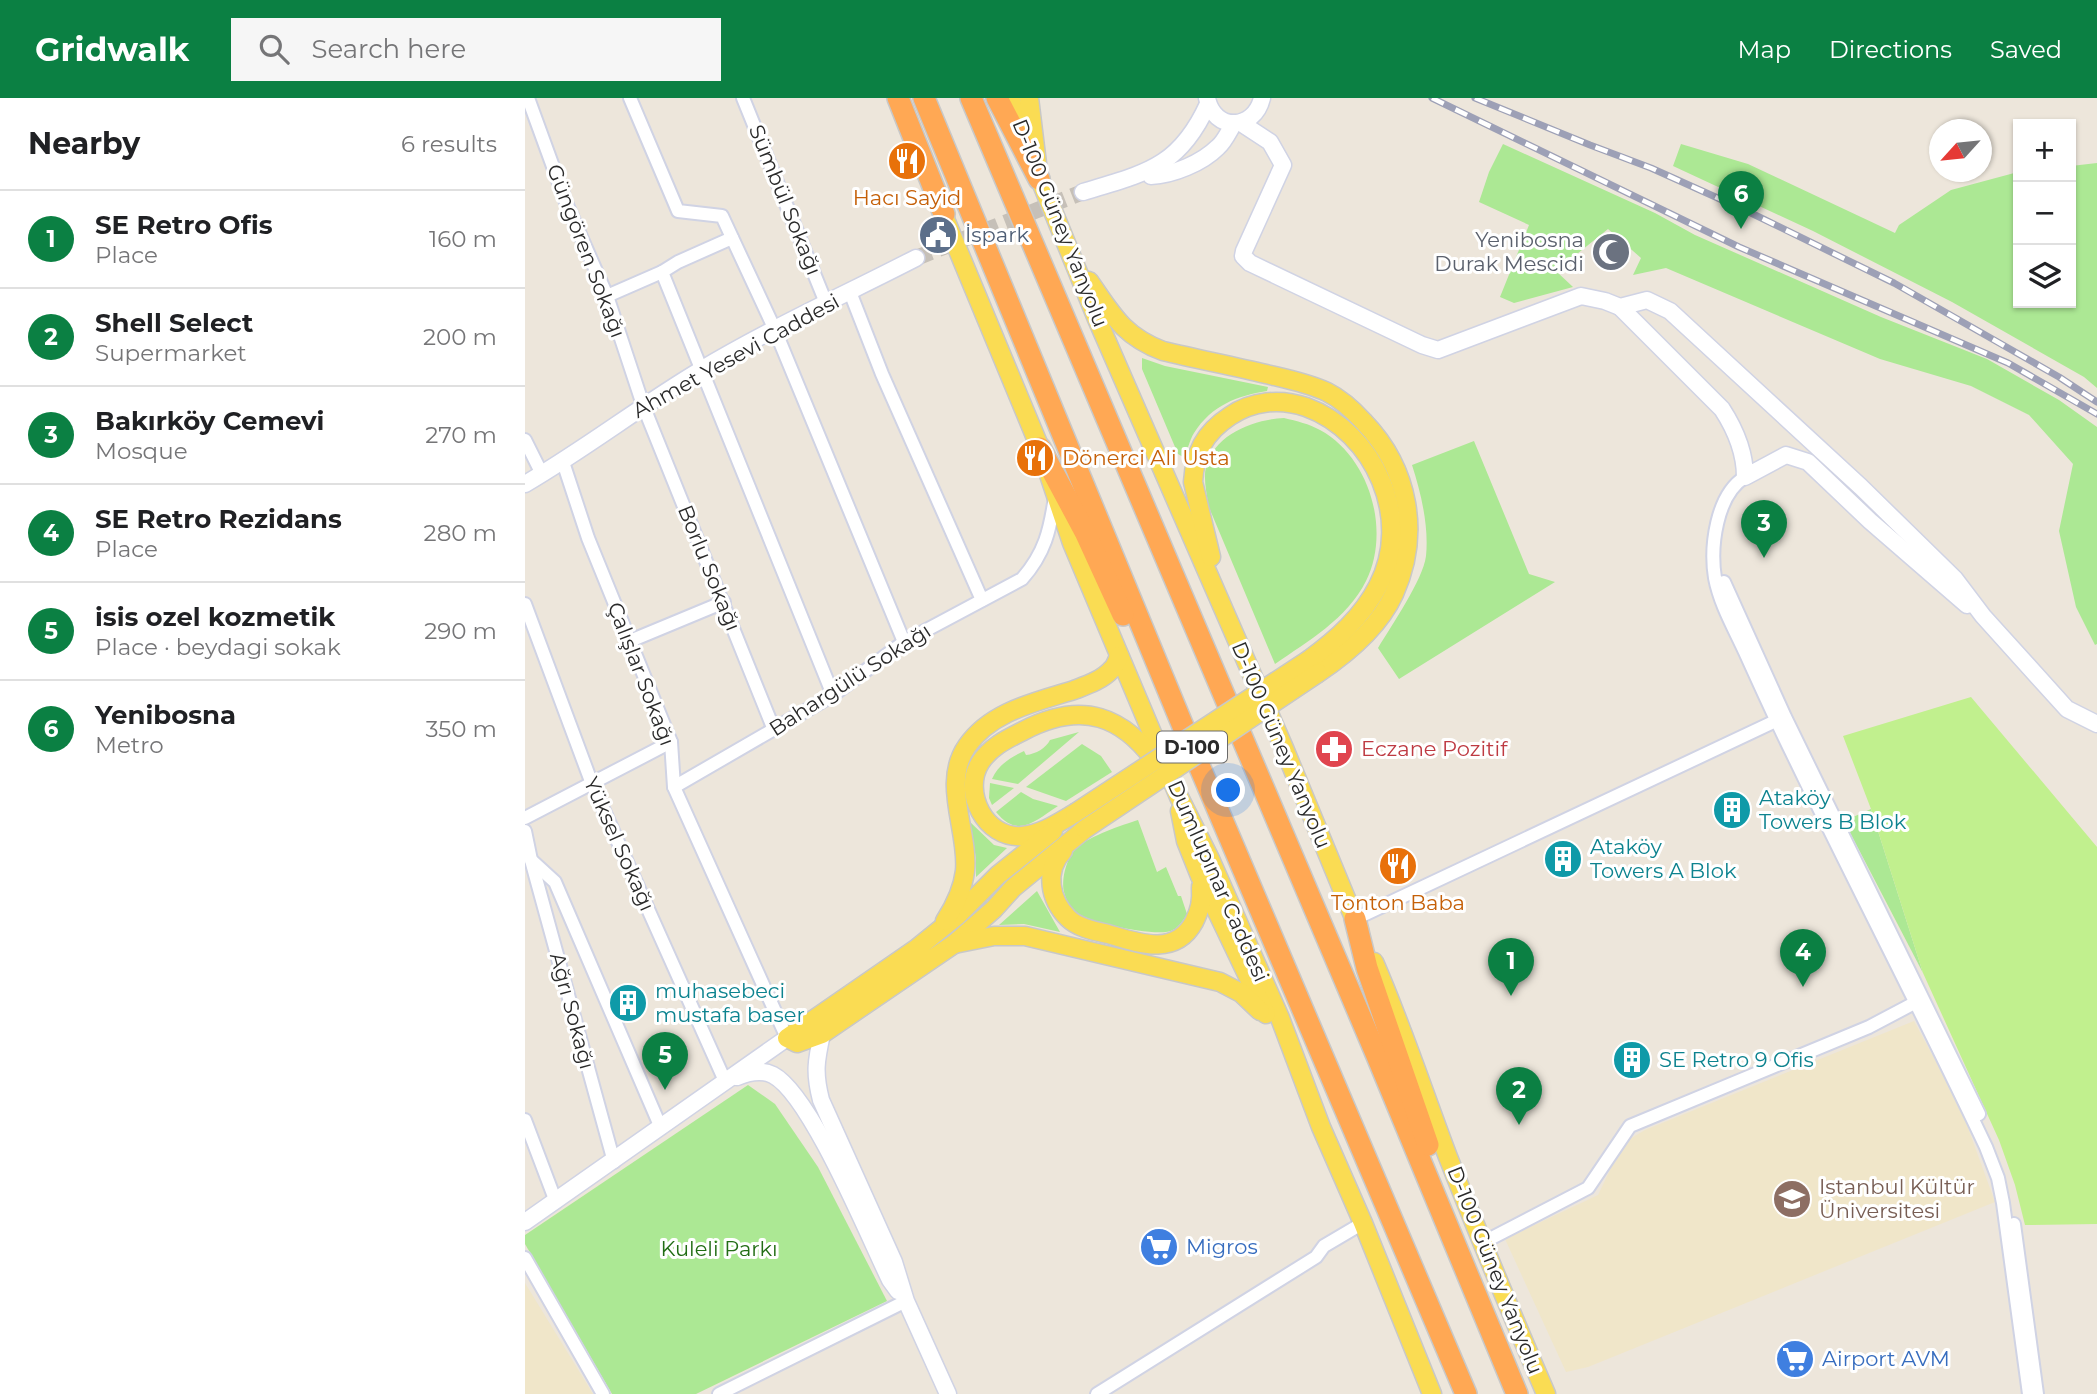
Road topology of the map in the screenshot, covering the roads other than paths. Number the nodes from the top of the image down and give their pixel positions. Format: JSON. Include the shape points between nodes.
{"nodes":[{"id":1,"x":528,"y":98,"type":"edge"},
{"id":2,"x":630,"y":98,"type":"edge"},
{"id":3,"x":743,"y":98,"type":"edge"},
{"id":4,"x":887,"y":98,"type":"edge"},
{"id":5,"x":898,"y":98,"type":"edge"},
{"id":6,"x":924,"y":98,"type":"edge"},
{"id":7,"x":971,"y":98,"type":"edge"},
{"id":8,"x":997,"y":98,"type":"edge"},
{"id":9,"x":1010,"y":98,"type":"edge"},
{"id":10,"x":1029,"y":98,"type":"edge"},
{"id":11,"x":1262,"y":98,"type":"edge"},
{"id":12,"x":1207,"y":101,"type":"edge"},
{"id":13,"x":1238,"y":123,"type":"junction"},
{"id":14,"x":1131,"y":177,"type":"junction"},
{"id":15,"x":1039,"y":179,"type":"junction"},
{"id":16,"x":1083,"y":192,"type":"tunnel mouth"},
{"id":17,"x":944,"y":214,"type":"junction"},
{"id":18,"x":732,"y":238,"type":"junction"},
{"id":19,"x":1067,"y":248,"type":"junction"},
{"id":20,"x":916,"y":258,"type":"tunnel mouth"},
{"id":21,"x":662,"y":272,"type":"junction"},
{"id":22,"x":850,"y":292,"type":"junction"},
{"id":23,"x":607,"y":296,"type":"junction"},
{"id":24,"x":826,"y":303,"type":"junction"},
{"id":25,"x":1620,"y":307,"type":"junction"},
{"id":26,"x":775,"y":330,"type":"junction"},
{"id":27,"x":703,"y":369,"type":"junction"},
{"id":28,"x":1328,"y":393,"type":"junction"},
{"id":29,"x":643,"y":405,"type":"junction"},
{"id":30,"x":1328,"y":416,"type":"junction"},
{"id":31,"x":1798,"y":430,"type":"junction"},
{"id":32,"x":525,"y":440,"type":"edge"},
{"id":33,"x":1040,"y":448,"type":"junction"},
{"id":34,"x":1786,"y":455,"type":"junction"},
{"id":35,"x":563,"y":462,"type":"junction"},
{"id":36,"x":542,"y":474,"type":"junction"},
{"id":37,"x":1745,"y":477,"type":"junction"},
{"id":38,"x":525,"y":485,"type":"edge"},
{"id":39,"x":1055,"y":496,"type":"junction"},
{"id":40,"x":982,"y":600,"type":"junction"},
{"id":41,"x":724,"y":602,"type":"junction"},
{"id":42,"x":525,"y":604,"type":"edge"},
{"id":43,"x":1224,"y":608,"type":"junction"},
{"id":44,"x":1983,"y":616,"type":"junction"},
{"id":45,"x":630,"y":641,"type":"junction"},
{"id":46,"x":904,"y":642,"type":"junction"},
{"id":47,"x":1119,"y":656,"type":"junction"},
{"id":48,"x":1314,"y":666,"type":"junction"},
{"id":49,"x":833,"y":695,"type":"junction"},
{"id":50,"x":1780,"y":719,"type":"junction"},
{"id":51,"x":2097,"y":724,"type":"edge"},
{"id":52,"x":774,"y":730,"type":"junction"},
{"id":53,"x":671,"y":741,"type":"junction"},
{"id":54,"x":1202,"y":770,"type":"junction"},
{"id":55,"x":592,"y":784,"type":"junction"},
{"id":56,"x":674,"y":787,"type":"junction"},
{"id":57,"x":1179,"y":797,"type":"junction"},
{"id":58,"x":525,"y":818,"type":"edge"},
{"id":59,"x":1080,"y":821,"type":"junction"},
{"id":60,"x":525,"y":831,"type":"edge"},
{"id":61,"x":531,"y":860,"type":"junction"},
{"id":62,"x":1200,"y":876,"type":"junction"},
{"id":63,"x":1355,"y":919,"type":"junction"},
{"id":64,"x":937,"y":933,"type":"junction"},
{"id":65,"x":954,"y":944,"type":"junction"},
{"id":66,"x":1918,"y":1002,"type":"junction"},
{"id":67,"x":1271,"y":1023,"type":"junction"},
{"id":68,"x":822,"y":1034,"type":"junction"},
{"id":69,"x":787,"y":1038,"type":"junction"},
{"id":70,"x":725,"y":1081,"type":"junction"},
{"id":71,"x":525,"y":1120,"type":"edge"},
{"id":72,"x":1321,"y":1127,"type":"junction"},
{"id":73,"x":661,"y":1128,"type":"junction"},
{"id":74,"x":614,"y":1162,"type":"junction"},
{"id":75,"x":556,"y":1202,"type":"junction"},
{"id":76,"x":525,"y":1222,"type":"edge"},
{"id":77,"x":1363,"y":1223,"type":"junction"},
{"id":78,"x":1482,"y":1242,"type":"junction"},
{"id":79,"x":525,"y":1258,"type":"edge"},
{"id":80,"x":906,"y":1301,"type":"junction"},
{"id":81,"x":1484,"y":1312,"type":"junction"},
{"id":82,"x":603,"y":1394,"type":"edge"},
{"id":83,"x":719,"y":1394,"type":"edge"},
{"id":84,"x":948,"y":1394,"type":"edge"},
{"id":85,"x":1097,"y":1394,"type":"edge"},
{"id":86,"x":1432,"y":1394,"type":"edge"},
{"id":87,"x":1465,"y":1394,"type":"edge"},
{"id":88,"x":1517,"y":1394,"type":"edge"},
{"id":89,"x":1546,"y":1394,"type":"edge"},
{"id":90,"x":2028,"y":1394,"type":"edge"},
{"id":91,"x":2037,"y":1394,"type":"edge"}],
"edges":[{"from":1,"to":23,"type":"street","name":"Güngören Sokağı"},
{"from":2,"to":18,"type":"street","via":[[678,211],[722,216]]},
{"from":3,"to":24,"type":"street","name":"Sümbül Sokağı"},
{"from":4,"to":17,"type":"main road","name":"Dumlupınar Caddesi"},
{"from":5,"to":17,"type":"highway"},
{"from":6,"to":54,"type":"highway","number":"D-100"},
{"from":7,"to":81,"type":"highway","number":"D-100"},
{"from":8,"to":15,"type":"highway"},
{"from":9,"to":15,"type":"main road","name":"D-100 Güney Yanyolu"},
{"from":10,"to":15,"type":"main road"},
{"from":11,"to":13,"type":"street","via":[[1255,114]]},
{"from":12,"to":13,"type":"street","via":[[1216,117]]},
{"from":12,"to":14,"type":"street","via":[[1185,145],[1165,163]]},
{"from":13,"to":14,"type":"street","via":[[1219,147],[1195,163],[1161,175]]},
{"from":13,"to":25,"type":"street","via":[[1270,142],[1283,165],[1244,251],[1250,263],[1438,350],[1581,296]]},
{"from":14,"to":16,"type":"street"},
{"from":15,"to":19,"type":"main road","name":"D-100 Güney Yanyolu"},
{"from":17,"to":33,"type":"main road","name":"Dumlupınar Caddesi"},
{"from":18,"to":21,"type":"street"},
{"from":18,"to":26,"type":"street"},
{"from":19,"to":28,"type":"main road","via":[[1117,321],[1143,343]]},
{"from":19,"to":43,"type":"main road","name":"D-100 Güney Yanyolu"},
{"from":20,"to":22,"type":"street","name":"Ahmet Yesevi Caddesi"},
{"from":21,"to":23,"type":"street"},
{"from":21,"to":27,"type":"street"},
{"from":22,"to":24,"type":"street","name":"Ahmet Yesevi Caddesi"},
{"from":22,"to":40,"type":"street"},
{"from":23,"to":29,"type":"street","name":"Güngören Sokağı"},
{"from":24,"to":26,"type":"street","name":"Ahmet Yesevi Caddesi"},
{"from":25,"to":31,"type":"street","via":[[1647,300],[1670,312]]},
{"from":25,"to":37,"type":"street","via":[[1721,409],[1739,443]]},
{"from":26,"to":27,"type":"street","name":"Ahmet Yesevi Caddesi"},
{"from":26,"to":46,"type":"street"},
{"from":27,"to":29,"type":"street","name":"Ahmet Yesevi Caddesi"},
{"from":27,"to":49,"type":"street"},
{"from":28,"to":30,"type":"main road"},
{"from":28,"to":48,"type":"main road","via":[[1358,416],[1398,471],[1407,504],[1409,543],[1385,609],[1359,640]]},
{"from":29,"to":35,"type":"street","name":"Ahmet Yesevi Caddesi"},
{"from":29,"to":41,"type":"street","name":"Borlu Sokağı"},
{"from":30,"to":43,"type":"main road","via":[[1280,401],[1251,405],[1222,421],[1199,448],[1193,482]]},
{"from":30,"to":48,"type":"main road","via":[[1357,441],[1374,466],[1389,506],[1390,549],[1379,586]]},
{"from":31,"to":34,"type":"street","via":[[1797,443]]},
{"from":31,"to":44,"type":"street","via":[[1955,579]]},
{"from":32,"to":36,"type":"street"},
{"from":33,"to":39,"type":"main road","name":"Dumlupınar Caddesi"},
{"from":33,"to":54,"type":"highway","via":[[1174,724]]},
{"from":34,"to":37,"type":"street"},
{"from":34,"to":44,"type":"street","via":[[1808,461],[1917,564]]},
{"from":35,"to":36,"type":"street","name":"Ahmet Yesevi Caddesi"},
{"from":35,"to":45,"type":"street","name":"Çalışlar Sokağı"},
{"from":36,"to":38,"type":"street","name":"Ahmet Yesevi Caddesi"},
{"from":37,"to":50,"type":"street","via":[[1724,529],[1721,574]]},
{"from":39,"to":40,"type":"street","name":"Bahargülü Sokağı","via":[[1050,531],[1031,569],[1022,579]]},
{"from":39,"to":47,"type":"main road","name":"Dumlupınar Caddesi"},
{"from":40,"to":46,"type":"street","name":"Bahargülü Sokağı"},
{"from":41,"to":45,"type":"street"},
{"from":41,"to":52,"type":"street","name":"Borlu Sokağı"},
{"from":42,"to":55,"type":"street","name":"Yüksel Sokağı"},
{"from":43,"to":63,"type":"main road","name":"D-100 Güney Yanyolu"},
{"from":44,"to":51,"type":"street","via":[[2067,709]]},
{"from":45,"to":53,"type":"street","name":"Çalışlar Sokağı"},
{"from":46,"to":49,"type":"street","name":"Bahargülü Sokağı"},
{"from":47,"to":57,"type":"main road","name":"Dumlupınar Caddesi"},
{"from":47,"to":64,"type":"main road","via":[[1112,670],[1090,684],[1012,710],[992,721],[965,747],[956,784],[965,871],[956,900]]},
{"from":48,"to":59,"type":"main road","bridge":true},
{"from":49,"to":52,"type":"street","name":"Bahargülü Sokağı"},
{"from":50,"to":63,"type":"street"},
{"from":50,"to":66,"type":"street"},
{"from":52,"to":56,"type":"street","name":"Bahargülü Sokağı"},
{"from":53,"to":55,"type":"street"},
{"from":53,"to":56,"type":"street","name":"Çalışlar Sokağı"},
{"from":54,"to":87,"type":"highway","number":"D-100"},
{"from":55,"to":58,"type":"street"},
{"from":55,"to":70,"type":"street","name":"Yüksel Sokağı"},
{"from":56,"to":69,"type":"street","name":"Çalışlar Sokağı"},
{"from":57,"to":59,"type":"main road","via":[[1135,737],[1113,722],[1089,716],[1066,716],[1031,726],[990,751],[976,772],[975,796],[983,818],[1009,835],[1040,833]]},
{"from":57,"to":62,"type":"main road","via":[[1181,824]]},
{"from":57,"to":72,"type":"main road","name":"Dumlupınar Caddesi","via":[[1238,920]]},
{"from":59,"to":62,"type":"main road","via":[[1057,857],[1051,881],[1053,896],[1069,919],[1089,929],[1153,945],[1179,939],[1201,908]]},
{"from":59,"to":64,"type":"main road","via":[[998,875]]},
{"from":59,"to":65,"type":"main road"},
{"from":60,"to":61,"type":"street","name":"Ağrı Sokağı"},
{"from":61,"to":73,"type":"street","via":[[555,882]]},
{"from":61,"to":74,"type":"street","name":"Ağrı Sokağı"},
{"from":62,"to":67,"type":"main road"},
{"from":63,"to":78,"type":"main road","name":"D-100 Güney Yanyolu","via":[[1414,1058]]},
{"from":63,"to":81,"type":"highway","via":[[1367,968],[1470,1257]]},
{"from":64,"to":69,"type":"main road"},
{"from":65,"to":67,"type":"main road","via":[[1025,936],[1203,977],[1241,993]]},
{"from":65,"to":68,"type":"main road"},
{"from":66,"to":78,"type":"street","via":[[1869,1027],[1630,1126],[1588,1188]]},
{"from":66,"to":90,"type":"street","via":[[1998,1178]]},
{"from":66,"to":91,"type":"street","via":[[1971,1096],[2004,1177]]},
{"from":67,"to":72,"type":"main road"},
{"from":68,"to":69,"type":"main road","via":[[797,1043]]},
{"from":68,"to":80,"type":"street","via":[[815,1066],[821,1100],[894,1262]]},
{"from":69,"to":70,"type":"street"},
{"from":70,"to":73,"type":"street"},
{"from":70,"to":80,"type":"street","via":[[761,1071],[785,1084],[796,1097],[890,1280]]},
{"from":71,"to":75,"type":"street"},
{"from":72,"to":77,"type":"main road","name":"Dumlupınar Caddesi"},
{"from":73,"to":74,"type":"street"},
{"from":74,"to":75,"type":"street"},
{"from":75,"to":76,"type":"street"},
{"from":77,"to":85,"type":"street"},
{"from":77,"to":86,"type":"main road","name":"Dumlupınar Caddesi"},
{"from":78,"to":89,"type":"main road","name":"D-100 Güney Yanyolu"},
{"from":79,"to":82,"type":"street"},
{"from":80,"to":83,"type":"street"},
{"from":80,"to":84,"type":"street"},
{"from":81,"to":88,"type":"highway","number":"D-100"}]}
